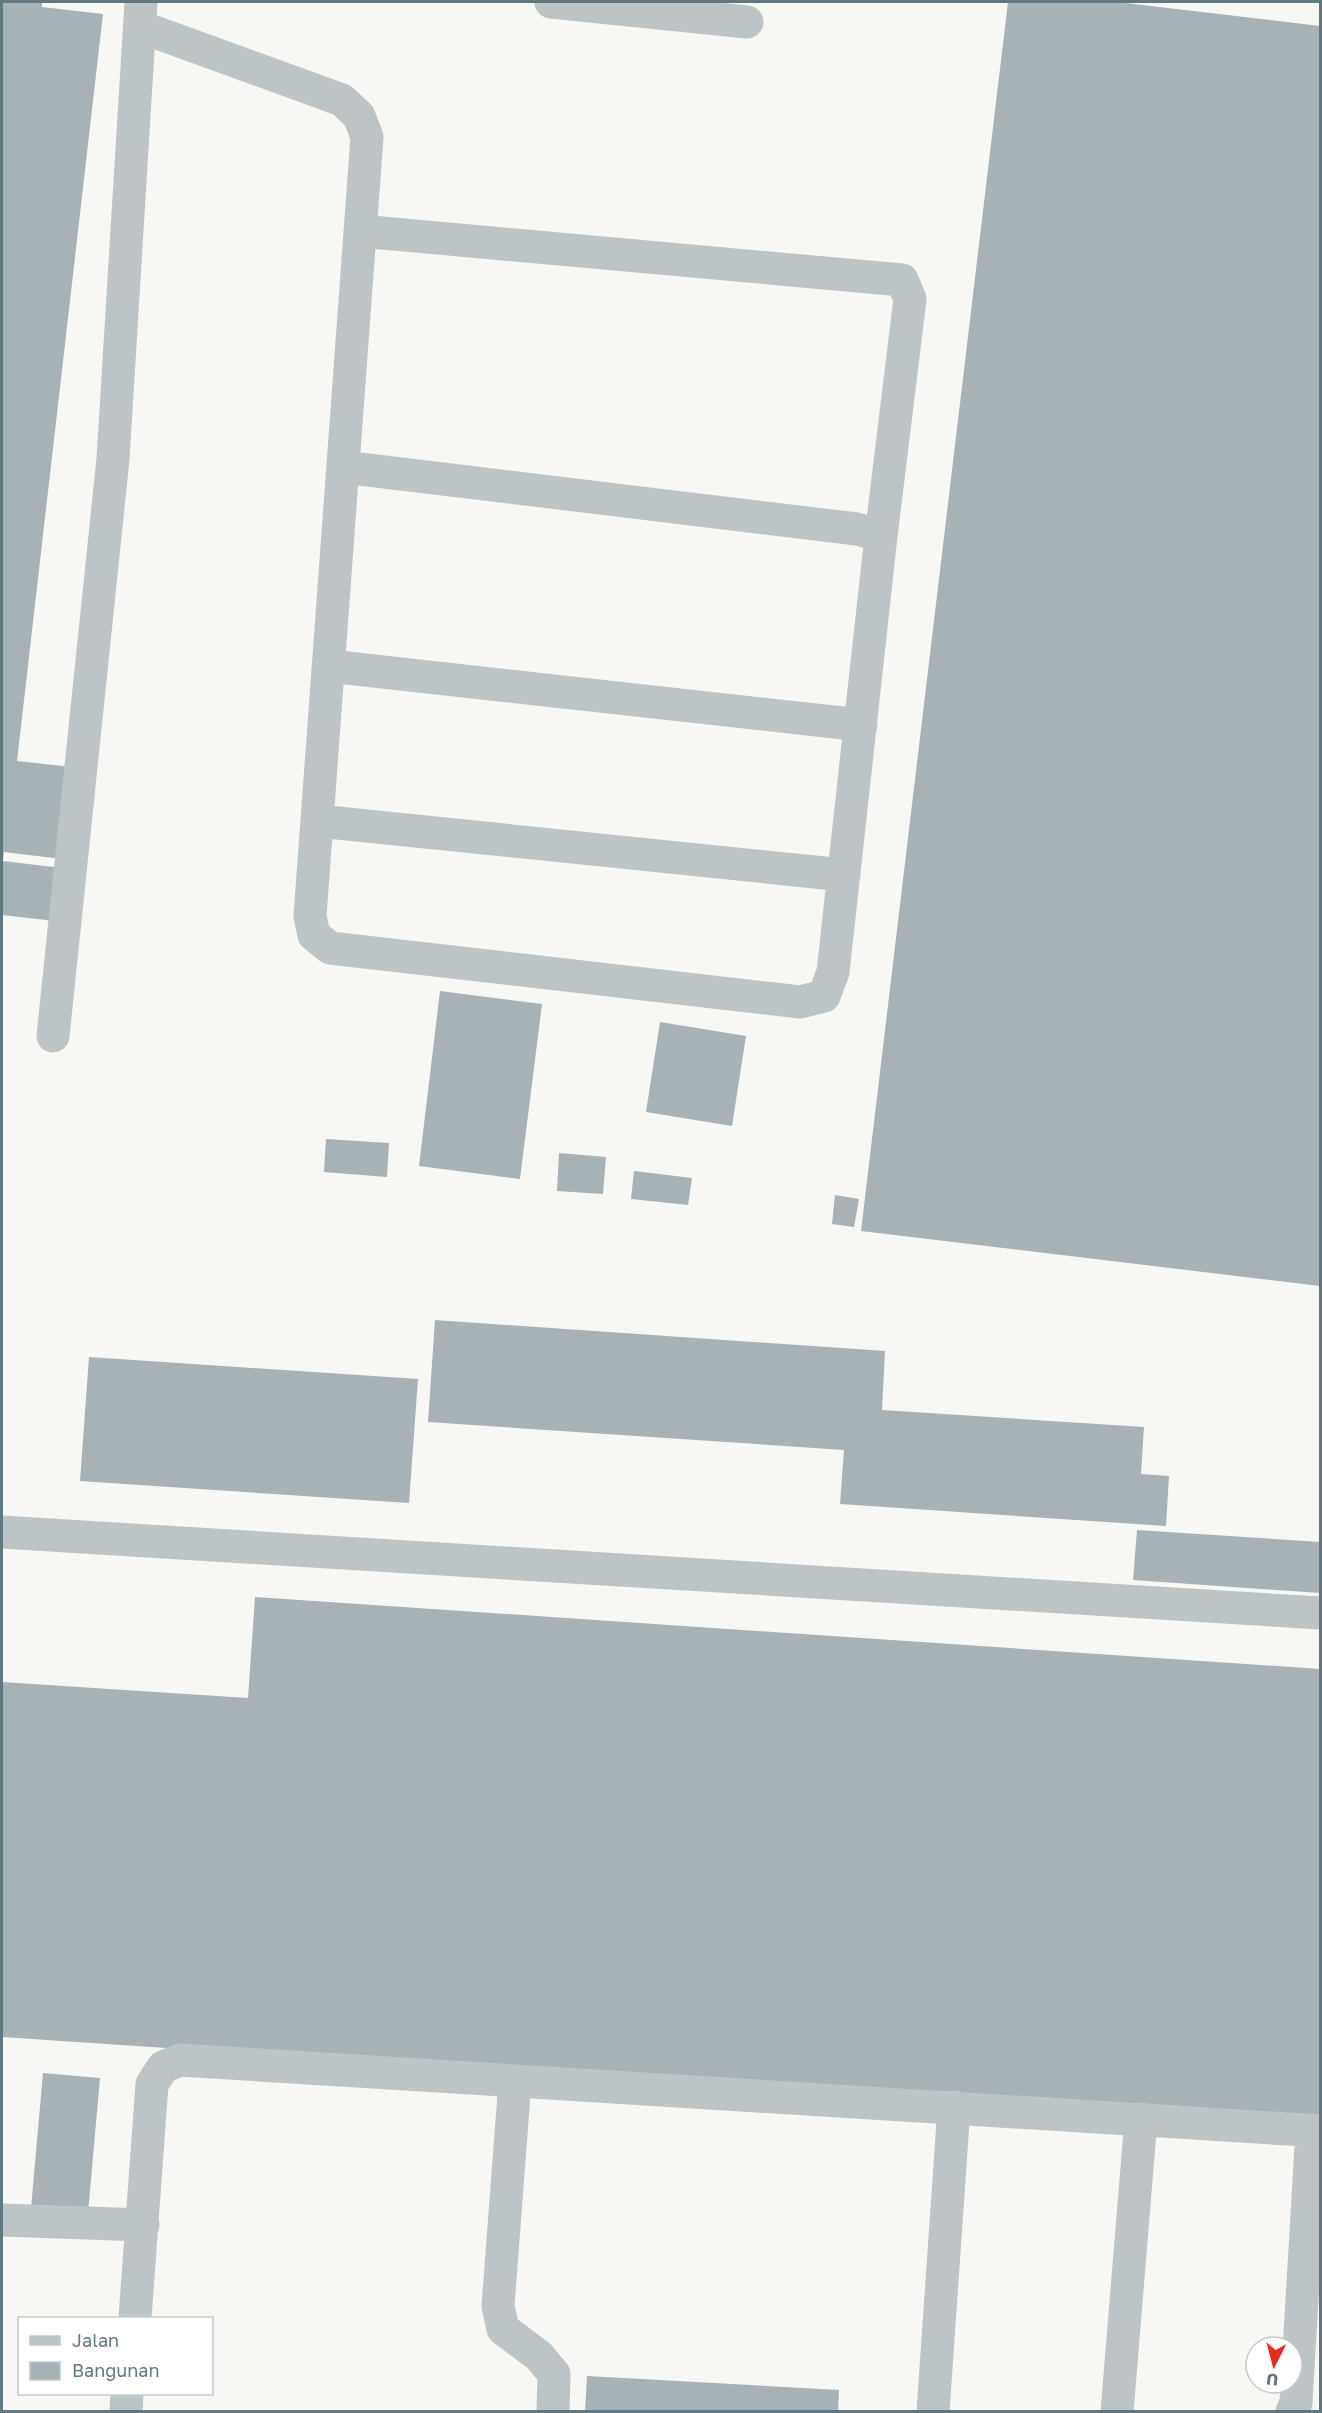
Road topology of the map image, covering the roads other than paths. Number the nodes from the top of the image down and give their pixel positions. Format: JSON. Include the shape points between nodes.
{"nodes":[{"id":1,"x":550,"y":2,"type":"edge"},
{"id":2,"x":141,"y":14,"type":"edge"},
{"id":3,"x":747,"y":22,"type":"dead end"},
{"id":4,"x":360,"y":231,"type":"junction"},
{"id":5,"x":343,"y":467,"type":"junction"},
{"id":6,"x":881,"y":536,"type":"junction"},
{"id":7,"x":329,"y":666,"type":"junction"},
{"id":8,"x":861,"y":725,"type":"junction"},
{"id":9,"x":318,"y":821,"type":"junction"},
{"id":10,"x":844,"y":874,"type":"junction"},
{"id":11,"x":53,"y":1036,"type":"dead end"},
{"id":12,"x":2,"y":1532,"type":"edge"},
{"id":13,"x":1320,"y":1613,"type":"edge"},
{"id":14,"x":515,"y":2080,"type":"junction"},
{"id":15,"x":954,"y":2107,"type":"junction"},
{"id":16,"x":1141,"y":2120,"type":"junction"},
{"id":17,"x":1316,"y":2130,"type":"edge"},
{"id":18,"x":2,"y":2220,"type":"edge"},
{"id":19,"x":143,"y":2225,"type":"junction"},
{"id":20,"x":135,"y":2317,"type":"edge"},
{"id":21,"x":128,"y":2395,"type":"edge"},
{"id":22,"x":126,"y":2412,"type":"edge"},
{"id":23,"x":552,"y":2412,"type":"edge"},
{"id":24,"x":933,"y":2412,"type":"edge"},
{"id":25,"x":1117,"y":2412,"type":"edge"},
{"id":26,"x":1292,"y":2412,"type":"edge"}],
"edges":[{"from":1,"to":3,"type":"lane"},
{"from":2,"to":4,"type":"lane","via":[[342,100],[359,116],[367,136]]},
{"from":2,"to":11,"type":"lane","via":[[113,459]]},
{"from":4,"to":5,"type":"lane"},
{"from":4,"to":6,"type":"lane","via":[[902,280],[910,299]]},
{"from":5,"to":6,"type":"lane","via":[[857,529]]},
{"from":5,"to":7,"type":"lane"},
{"from":6,"to":8,"type":"lane"},
{"from":7,"to":8,"type":"lane"},
{"from":7,"to":9,"type":"lane"},
{"from":8,"to":10,"type":"lane"},
{"from":9,"to":10,"type":"lane"},
{"from":9,"to":10,"type":"lane","via":[[310,916],[314,935],[330,948],[800,1002],[824,996],[833,972]]},
{"from":12,"to":13,"type":"lane"},
{"from":14,"to":15,"type":"lane"},
{"from":14,"to":19,"type":"lane","via":[[180,2060],[163,2067],[152,2084]]},
{"from":14,"to":23,"type":"lane","via":[[498,2306],[503,2329],[539,2356],[554,2374]]},
{"from":15,"to":16,"type":"lane"},
{"from":15,"to":24,"type":"lane"},
{"from":16,"to":17,"type":"lane"},
{"from":16,"to":25,"type":"lane"},
{"from":17,"to":26,"type":"lane","via":[[1296,2402]]},
{"from":18,"to":19,"type":"lane"},
{"from":19,"to":20,"type":"lane"},
{"from":21,"to":22,"type":"lane"}]}
